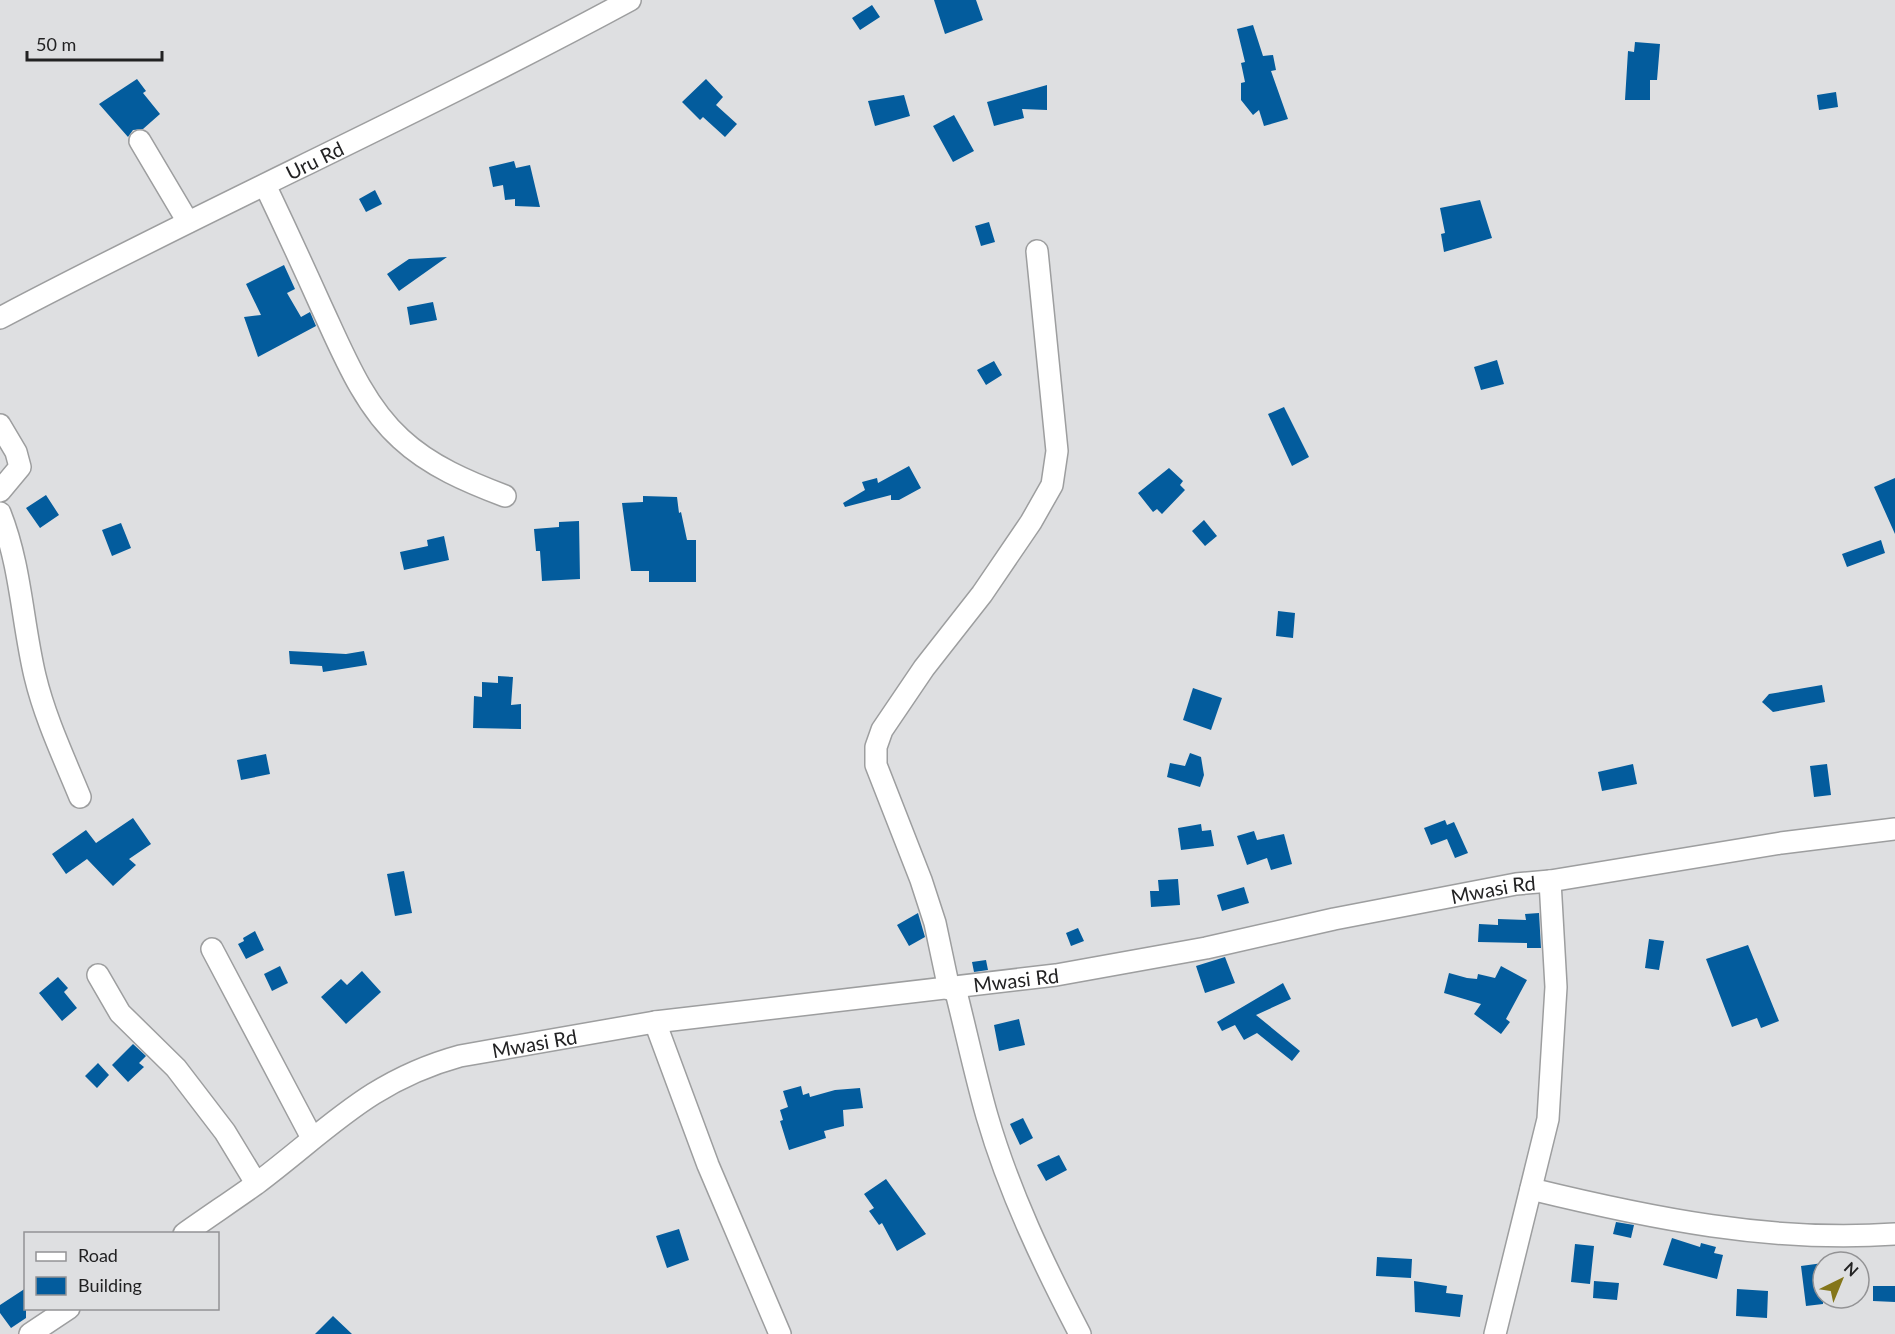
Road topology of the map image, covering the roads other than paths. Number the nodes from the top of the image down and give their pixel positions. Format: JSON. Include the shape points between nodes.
{"nodes":[{"id":1,"x":630,"y":0,"type":"edge"},
{"id":2,"x":140,"y":141,"type":"dead end"},
{"id":3,"x":266,"y":185,"type":"junction"},
{"id":4,"x":188,"y":222,"type":"junction"},
{"id":5,"x":1038,"y":250,"type":"dead end"},
{"id":6,"x":0,"y":318,"type":"edge"},
{"id":7,"x":0,"y":425,"type":"edge"},
{"id":8,"x":0,"y":491,"type":"edge"},
{"id":9,"x":505,"y":496,"type":"dead end"},
{"id":10,"x":0,"y":513,"type":"edge"},
{"id":11,"x":80,"y":797,"type":"dead end"},
{"id":12,"x":1895,"y":829,"type":"edge"},
{"id":13,"x":1550,"y":881,"type":"junction"},
{"id":14,"x":212,"y":950,"type":"dead end"},
{"id":15,"x":98,"y":975,"type":"dead end"},
{"id":16,"x":952,"y":988,"type":"junction"},
{"id":17,"x":655,"y":1022,"type":"junction"},
{"id":18,"x":312,"y":1138,"type":"junction"},
{"id":19,"x":256,"y":1183,"type":"junction"},
{"id":20,"x":1531,"y":1189,"type":"junction"},
{"id":21,"x":185,"y":1232,"type":"edge"},
{"id":22,"x":1895,"y":1234,"type":"edge"},
{"id":23,"x":66,"y":1310,"type":"edge"},
{"id":24,"x":30,"y":1334,"type":"edge"},
{"id":25,"x":780,"y":1334,"type":"edge"},
{"id":26,"x":1080,"y":1334,"type":"edge"},
{"id":27,"x":1495,"y":1334,"type":"edge"}],
"edges":[{"from":1,"to":3,"type":"street","name":"Uru Rd","via":[[443,99]]},
{"from":2,"to":4,"type":"street"},
{"from":3,"to":4,"type":"street","name":"Uru Rd"},
{"from":3,"to":9,"type":"street","via":[[332,331],[382,420],[421,456],[462,479]]},
{"from":4,"to":6,"type":"street","name":"Uru Rd"},
{"from":5,"to":16,"type":"street","via":[[1058,452],[1052,485],[982,594],[906,694],[882,730],[876,747],[876,765],[921,880]]},
{"from":7,"to":8,"type":"street","via":[[20,467]]},
{"from":10,"to":11,"type":"street","via":[[21,590],[40,695]]},
{"from":12,"to":13,"type":"street","name":"Mwasi Rd","via":[[1759,846]]},
{"from":13,"to":16,"type":"street","name":"Mwasi Rd","via":[[1516,884],[1056,975]]},
{"from":13,"to":20,"type":"street","via":[[1556,987],[1553,1062],[1548,1119]]},
{"from":14,"to":18,"type":"street"},
{"from":15,"to":19,"type":"street","via":[[120,1012],[176,1068],[218,1123]]},
{"from":16,"to":17,"type":"street","name":"Mwasi Rd"},
{"from":16,"to":26,"type":"street","via":[[1004,1165],[1036,1246]]},
{"from":17,"to":18,"type":"street","name":"Mwasi Rd","via":[[430,1064],[349,1108]]},
{"from":17,"to":25,"type":"street","via":[[708,1165]]},
{"from":18,"to":19,"type":"street","name":"Mwasi Rd"},
{"from":19,"to":21,"type":"street","name":"Mwasi Rd"},
{"from":20,"to":22,"type":"street","via":[[1632,1214],[1754,1231],[1847,1238]]},
{"from":20,"to":27,"type":"street"},
{"from":23,"to":24,"type":"street"}]}
